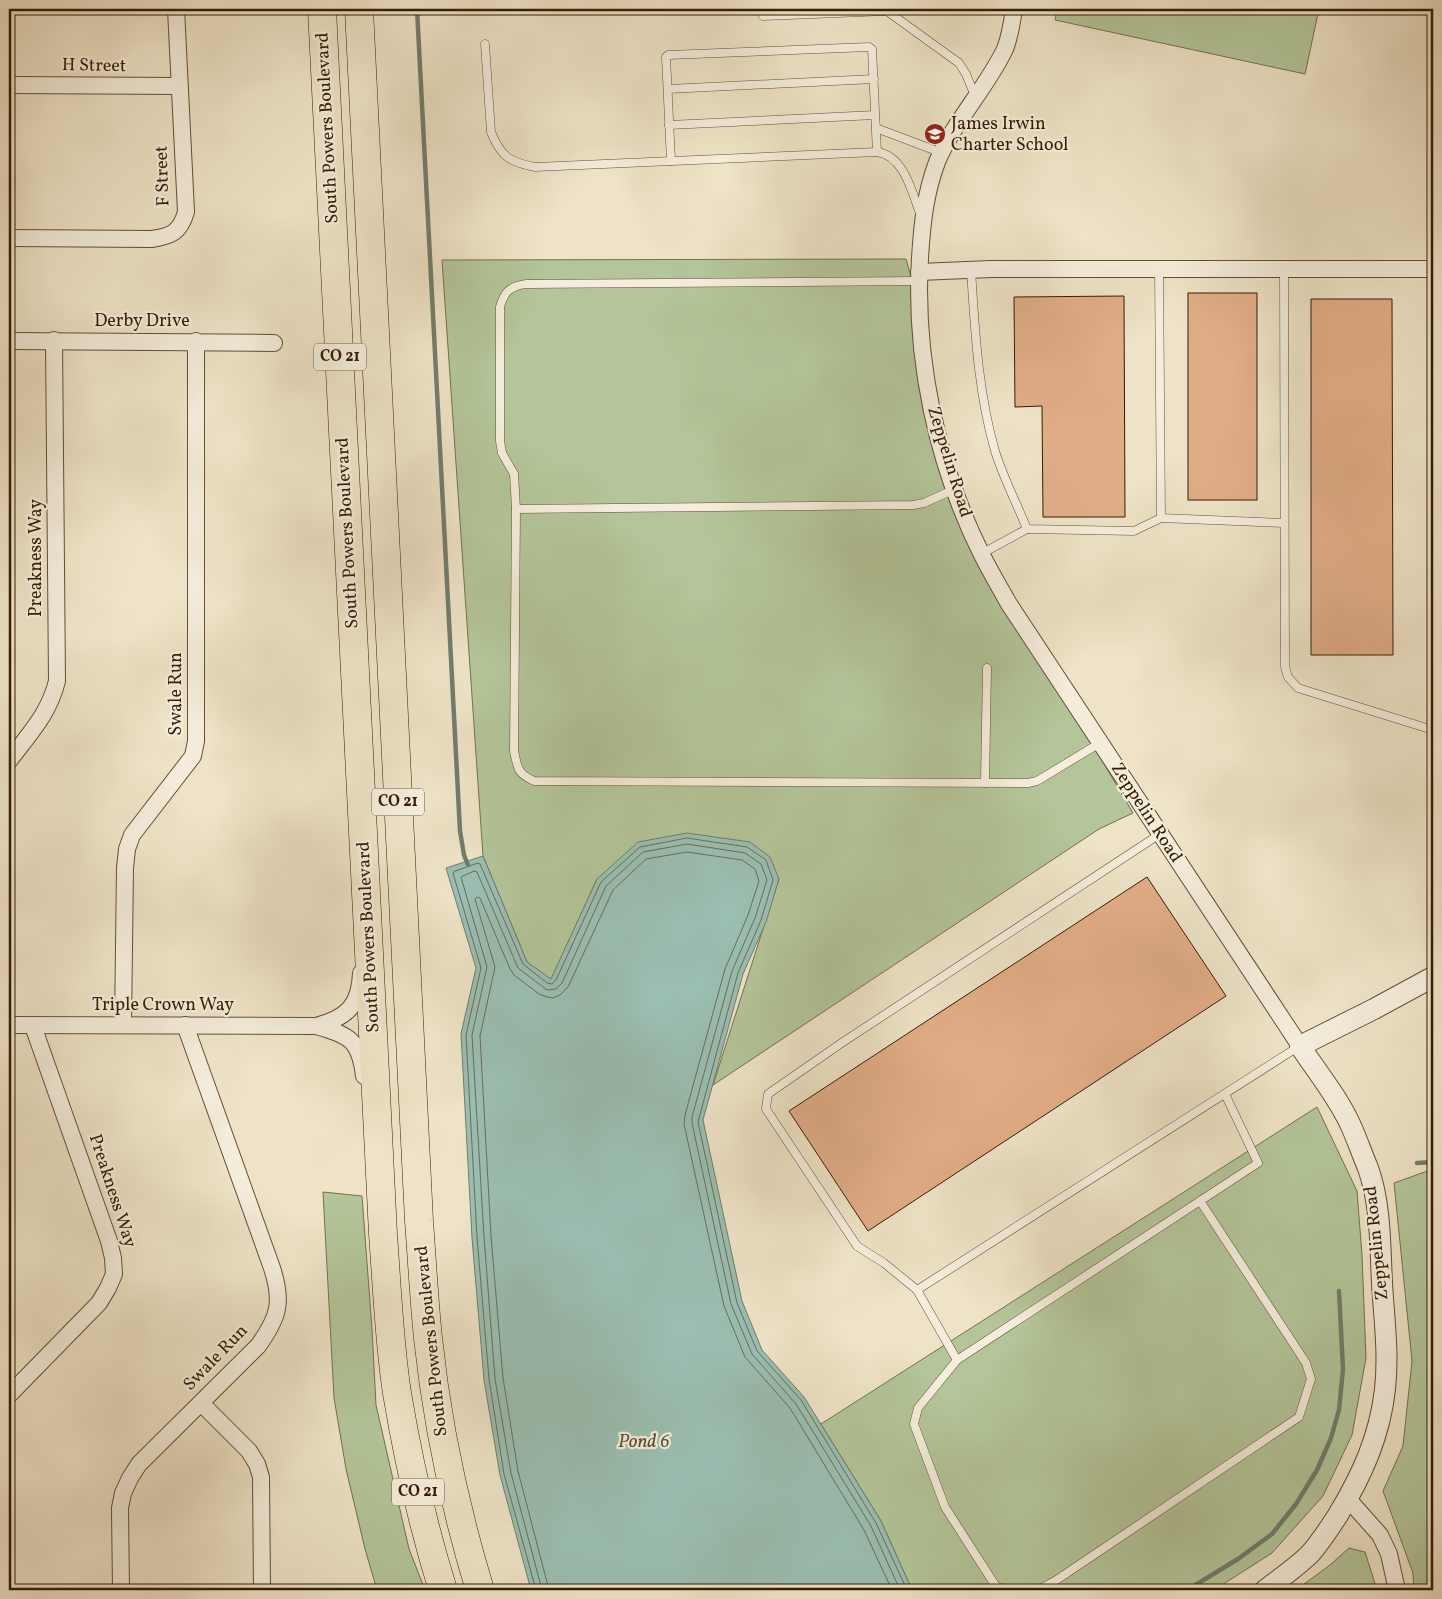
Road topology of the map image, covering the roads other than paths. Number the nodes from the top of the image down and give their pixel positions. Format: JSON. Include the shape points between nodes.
{"nodes":[{"id":1,"x":176,"y":9,"type":"edge"},
{"id":2,"x":322,"y":9,"type":"edge"},
{"id":3,"x":359,"y":9,"type":"edge"},
{"id":4,"x":1014,"y":9,"type":"edge"},
{"id":5,"x":886,"y":10,"type":"edge"},
{"id":6,"x":764,"y":16,"type":"dead end"},
{"id":7,"x":486,"y":44,"type":"dead end"},
{"id":8,"x":874,"y":79,"type":"junction"},
{"id":9,"x":9,"y":85,"type":"edge"},
{"id":10,"x":179,"y":86,"type":"junction"},
{"id":11,"x":668,"y":89,"type":"junction"},
{"id":12,"x":975,"y":98,"type":"junction"},
{"id":13,"x":876,"y":115,"type":"junction"},
{"id":14,"x":669,"y":125,"type":"junction"},
{"id":15,"x":876,"y":128,"type":"junction"},
{"id":16,"x":877,"y":152,"type":"junction"},
{"id":17,"x":942,"y":152,"type":"junction"},
{"id":18,"x":671,"y":161,"type":"junction"},
{"id":19,"x":922,"y":221,"type":"junction"},
{"id":20,"x":9,"y":238,"type":"edge"},
{"id":21,"x":1159,"y":269,"type":"junction"},
{"id":22,"x":1284,"y":269,"type":"junction"},
{"id":23,"x":1433,"y":269,"type":"edge"},
{"id":24,"x":971,"y":270,"type":"junction"},
{"id":25,"x":919,"y":277,"type":"junction"},
{"id":26,"x":54,"y":340,"type":"junction"},
{"id":27,"x":9,"y":341,"type":"edge"},
{"id":28,"x":196,"y":341,"type":"junction"},
{"id":29,"x":274,"y":343,"type":"dead end"},
{"id":30,"x":955,"y":489,"type":"junction"},
{"id":31,"x":516,"y":509,"type":"junction"},
{"id":32,"x":1161,"y":518,"type":"junction"},
{"id":33,"x":1284,"y":523,"type":"junction"},
{"id":34,"x":1027,"y":529,"type":"junction"},
{"id":35,"x":981,"y":554,"type":"junction"},
{"id":36,"x":986,"y":668,"type":"dead end"},
{"id":37,"x":1433,"y":730,"type":"edge"},
{"id":38,"x":1100,"y":744,"type":"junction"},
{"id":39,"x":9,"y":760,"type":"edge"},
{"id":40,"x":985,"y":783,"type":"junction"},
{"id":41,"x":1160,"y":834,"type":"junction"},
{"id":42,"x":364,"y":845,"type":"junction"},
{"id":43,"x":1433,"y":978,"type":"edge"},
{"id":44,"x":185,"y":1024,"type":"junction"},
{"id":45,"x":9,"y":1025,"type":"edge"},
{"id":46,"x":123,"y":1025,"type":"junction"},
{"id":47,"x":34,"y":1026,"type":"junction"},
{"id":48,"x":316,"y":1026,"type":"junction"},
{"id":49,"x":1300,"y":1046,"type":"junction"},
{"id":50,"x":1225,"y":1094,"type":"junction"},
{"id":51,"x":1200,"y":1202,"type":"junction"},
{"id":52,"x":382,"y":1212,"type":"junction"},
{"id":53,"x":917,"y":1290,"type":"junction"},
{"id":54,"x":957,"y":1360,"type":"junction"},
{"id":55,"x":9,"y":1395,"type":"edge"},
{"id":56,"x":201,"y":1403,"type":"junction"},
{"id":57,"x":1348,"y":1499,"type":"junction"},
{"id":58,"x":121,"y":1590,"type":"edge"},
{"id":59,"x":262,"y":1590,"type":"edge"},
{"id":60,"x":443,"y":1590,"type":"edge"},
{"id":61,"x":480,"y":1590,"type":"edge"},
{"id":62,"x":1002,"y":1590,"type":"edge"},
{"id":63,"x":1038,"y":1590,"type":"edge"},
{"id":64,"x":1265,"y":1590,"type":"edge"},
{"id":65,"x":1396,"y":1590,"type":"edge"}],
"edges":[{"from":1,"to":10,"type":"street","name":"F Street"},
{"from":2,"to":42,"type":"highway","name":"South Powers Boulevard","number":"CO 21"},
{"from":3,"to":61,"type":"highway","name":"South Powers Boulevard","number":"CO 21","via":[[419,1221],[428,1339],[442,1434]]},
{"from":4,"to":12,"type":"street","name":"Zeppelin Road","via":[[1005,48]]},
{"from":5,"to":6,"type":"lane"},
{"from":5,"to":12,"type":"lane","via":[[959,63]]},
{"from":7,"to":18,"type":"lane","via":[[492,132],[495,142],[516,164],[536,167]]},
{"from":8,"to":11,"type":"lane"},
{"from":8,"to":11,"type":"lane","via":[[872,49],[869,47],[668,55]]},
{"from":8,"to":13,"type":"lane"},
{"from":9,"to":10,"type":"street","name":"H Street"},
{"from":10,"to":20,"type":"street","name":"F Street","via":[[186,212],[177,230],[152,238]]},
{"from":11,"to":14,"type":"lane"},
{"from":12,"to":17,"type":"street","name":"Zeppelin Road"},
{"from":13,"to":14,"type":"lane"},
{"from":13,"to":15,"type":"lane"},
{"from":14,"to":18,"type":"lane"},
{"from":15,"to":16,"type":"lane"},
{"from":15,"to":17,"type":"lane"},
{"from":16,"to":18,"type":"lane"},
{"from":16,"to":19,"type":"lane","via":[[886,153],[903,170]]},
{"from":17,"to":19,"type":"street","name":"Zeppelin Road","via":[[927,194]]},
{"from":19,"to":25,"type":"street","name":"Zeppelin Road"},
{"from":21,"to":22,"type":"street"},
{"from":21,"to":24,"type":"street"},
{"from":21,"to":32,"type":"lane"},
{"from":22,"to":23,"type":"street"},
{"from":22,"to":33,"type":"lane"},
{"from":24,"to":25,"type":"street"},
{"from":24,"to":34,"type":"lane","via":[[983,402],[996,453]]},
{"from":25,"to":30,"type":"street","name":"Zeppelin Road","via":[[928,391],[937,434]]},
{"from":25,"to":31,"type":"lane","via":[[526,284],[509,289],[502,297],[500,307],[500,441],[502,453],[514,474]]},
{"from":26,"to":27,"type":"street","name":"Derby Drive"},
{"from":26,"to":28,"type":"street","name":"Derby Drive"},
{"from":26,"to":39,"type":"street","name":"Preakness Way","via":[[56,681],[46,712]]},
{"from":28,"to":29,"type":"street","name":"Derby Drive"},
{"from":28,"to":46,"type":"street","name":"Swale Run","via":[[196,741],[193,756],[132,835],[127,849]]},
{"from":30,"to":31,"type":"lane","via":[[913,505]]},
{"from":30,"to":35,"type":"street","name":"Zeppelin Road"},
{"from":31,"to":40,"type":"lane","via":[[514,751],[522,775],[534,781]]},
{"from":32,"to":33,"type":"lane"},
{"from":32,"to":34,"type":"lane","via":[[1134,531]]},
{"from":33,"to":37,"type":"lane","via":[[1285,667],[1288,677],[1298,688]]},
{"from":34,"to":35,"type":"lane"},
{"from":35,"to":38,"type":"street","name":"Zeppelin Road","via":[[1009,604]]},
{"from":36,"to":40,"type":"lane"},
{"from":38,"to":40,"type":"lane","via":[[1037,781]]},
{"from":38,"to":41,"type":"street","name":"Zeppelin Road"},
{"from":41,"to":49,"type":"street","name":"Zeppelin Road"},
{"from":41,"to":53,"type":"lane","via":[[768,1094],[766,1109],[857,1246]]},
{"from":42,"to":48,"type":"street","name":"Triple Crown Way","via":[[360,987],[355,1002],[346,1013]]},
{"from":42,"to":52,"type":"highway","name":"South Powers Boulevard","number":"CO 21"},
{"from":43,"to":49,"type":"street"},
{"from":44,"to":46,"type":"street","name":"Triple Crown Way"},
{"from":44,"to":48,"type":"street","name":"Triple Crown Way"},
{"from":44,"to":56,"type":"street","name":"Swale Run","via":[[272,1268],[278,1299],[276,1315],[258,1346]]},
{"from":45,"to":47,"type":"street","name":"Triple Crown Way"},
{"from":46,"to":47,"type":"street","name":"Triple Crown Way"},
{"from":47,"to":55,"type":"street","name":"Preakness Way","via":[[104,1223],[114,1258],[114,1274],[99,1303]]},
{"from":48,"to":52,"type":"street","name":"Triple Crown Way","via":[[348,1038],[357,1046],[362,1058]]},
{"from":49,"to":50,"type":"lane"},
{"from":49,"to":57,"type":"street","name":"Zeppelin Road","via":[[1350,1125],[1368,1169],[1378,1218],[1385,1388],[1373,1443],[1364,1470]]},
{"from":50,"to":51,"type":"lane","via":[[1258,1163]]},
{"from":50,"to":53,"type":"lane"},
{"from":51,"to":54,"type":"lane"},
{"from":51,"to":63,"type":"lane","via":[[1306,1362],[1310,1379],[1299,1417]]},
{"from":52,"to":60,"type":"highway","name":"South Powers Boulevard","number":"CO 21","via":[[397,1393]]},
{"from":53,"to":54,"type":"lane"},
{"from":54,"to":62,"type":"lane","via":[[918,1408],[914,1424],[945,1507],[995,1585]]},
{"from":56,"to":58,"type":"street","name":"Swale Run","via":[[139,1464],[123,1493],[120,1508]]},
{"from":56,"to":59,"type":"street","via":[[249,1451],[257,1464],[261,1477]]},
{"from":57,"to":64,"type":"street","name":"Zeppelin Road","via":[[1310,1553]]},
{"from":57,"to":65,"type":"street","via":[[1380,1535],[1389,1554]]}]}
